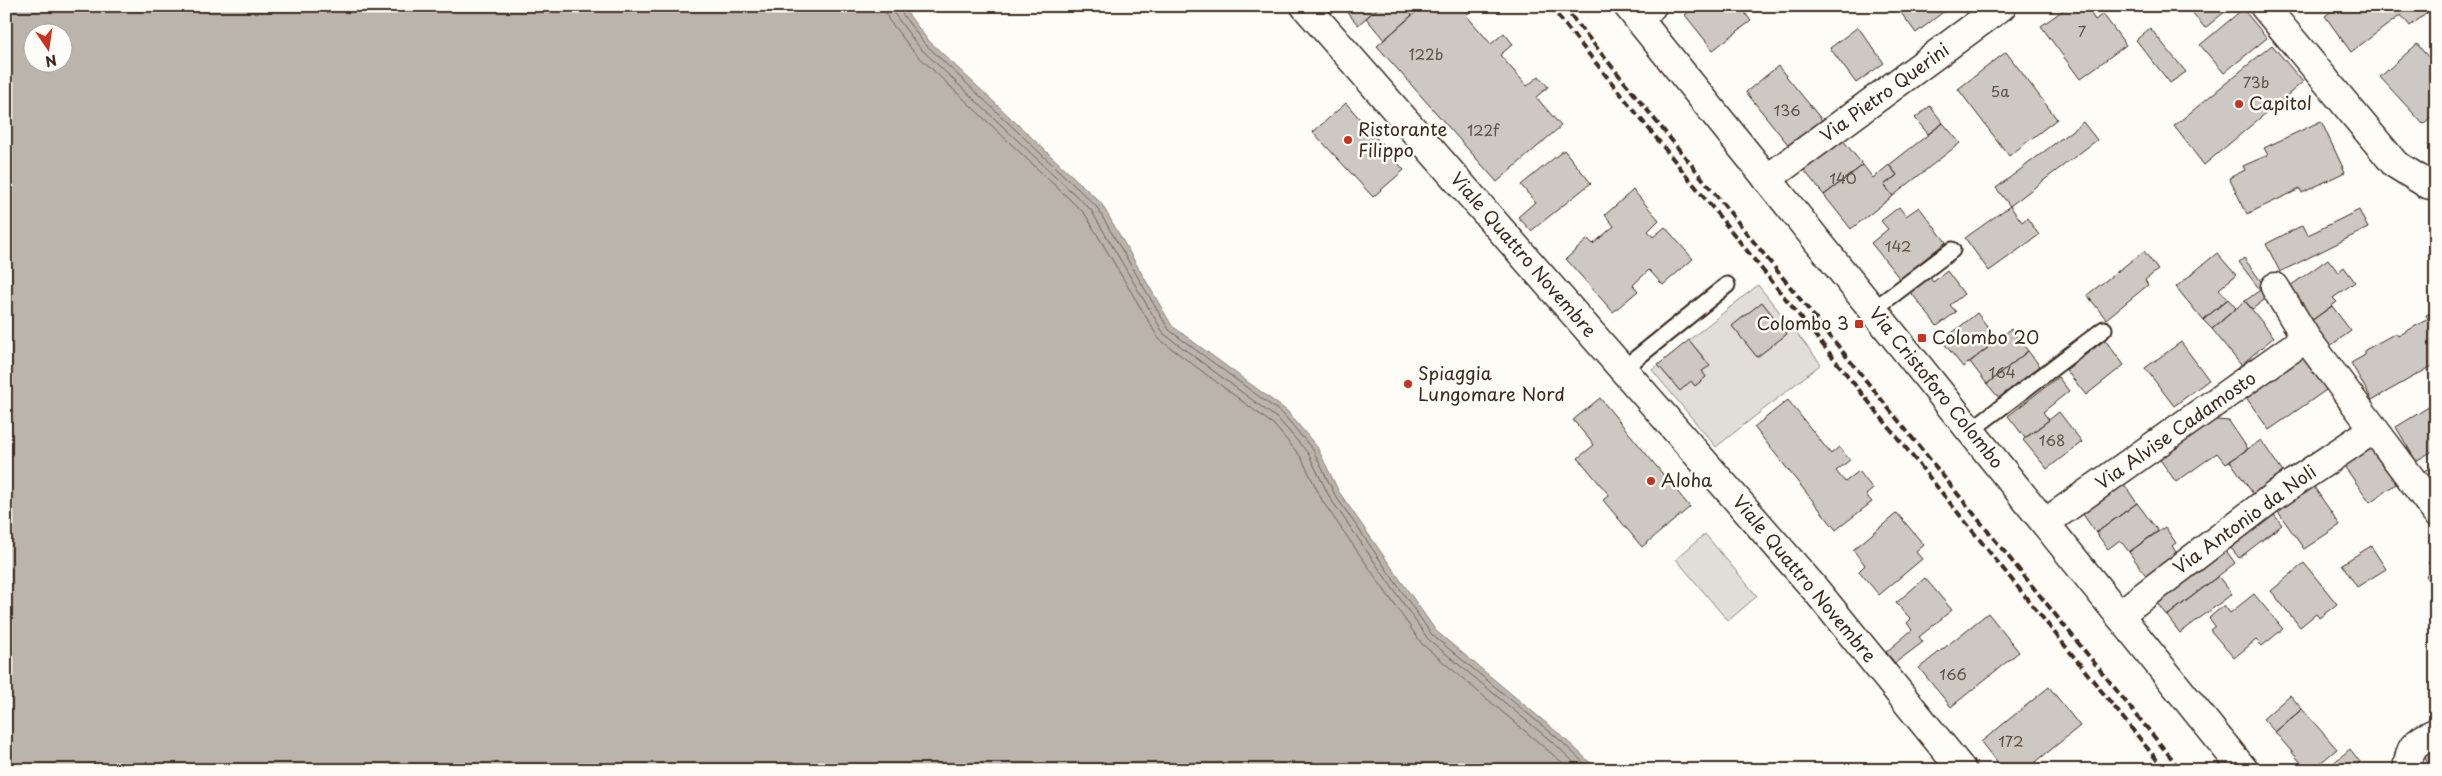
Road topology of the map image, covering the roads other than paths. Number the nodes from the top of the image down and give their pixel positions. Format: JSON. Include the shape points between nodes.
{"nodes":[{"id":1,"x":1305,"y":6,"type":"edge"},
{"id":2,"x":2002,"y":6,"type":"edge"},
{"id":3,"x":2264,"y":6,"type":"edge"},
{"id":4,"x":1639,"y":10,"type":"edge"},
{"id":5,"x":1767,"y":179,"type":"junction"},
{"id":6,"x":2436,"y":186,"type":"edge"},
{"id":7,"x":1952,"y":250,"type":"dead end"},
{"id":8,"x":1728,"y":285,"type":"dead end"},
{"id":9,"x":2274,"y":287,"type":"dead end"},
{"id":10,"x":1873,"y":310,"type":"junction"},
{"id":11,"x":2104,"y":329,"type":"dead end"},
{"id":12,"x":2306,"y":338,"type":"junction"},
{"id":13,"x":1623,"y":369,"type":"junction"},
{"id":14,"x":2374,"y":428,"type":"junction"},
{"id":15,"x":1970,"y":430,"type":"junction"},
{"id":16,"x":2436,"y":512,"type":"edge"},
{"id":17,"x":2045,"y":523,"type":"junction"},
{"id":18,"x":2119,"y":615,"type":"junction"},
{"id":19,"x":2436,"y":732,"type":"edge"},
{"id":20,"x":1962,"y":770,"type":"edge"},
{"id":21,"x":2244,"y":770,"type":"edge"},
{"id":22,"x":2407,"y":770,"type":"edge"}],
"edges":[{"from":1,"to":13,"type":"street","name":"Viale Quattro Novembre"},
{"from":2,"to":5,"type":"street","name":"Via Pietro Querini"},
{"from":3,"to":6,"type":"street","via":[[2396,164],[2414,177]]},
{"from":4,"to":5,"type":"street","name":"Via Cristoforo Colombo"},
{"from":5,"to":10,"type":"street","name":"Via Cristoforo Colombo"},
{"from":7,"to":10,"type":"lane"},
{"from":8,"to":13,"type":"lane"},
{"from":9,"to":12,"type":"street"},
{"from":10,"to":15,"type":"street","name":"Via Cristoforo Colombo"},
{"from":11,"to":15,"type":"lane"},
{"from":12,"to":14,"type":"street"},
{"from":12,"to":17,"type":"street","name":"Via Alvise Cadamosto"},
{"from":13,"to":20,"type":"street","name":"Viale Quattro Novembre","via":[[1815,589]]},
{"from":14,"to":16,"type":"street"},
{"from":14,"to":18,"type":"street","name":"Via Antonio da Noli","via":[[2277,494]]},
{"from":15,"to":17,"type":"street","name":"Via Cristoforo Colombo"},
{"from":17,"to":18,"type":"street","name":"Via Cristoforo Colombo"},
{"from":18,"to":21,"type":"street","name":"Via Cristoforo Colombo"},
{"from":19,"to":22,"type":"street","via":[[2414,743]]}]}
